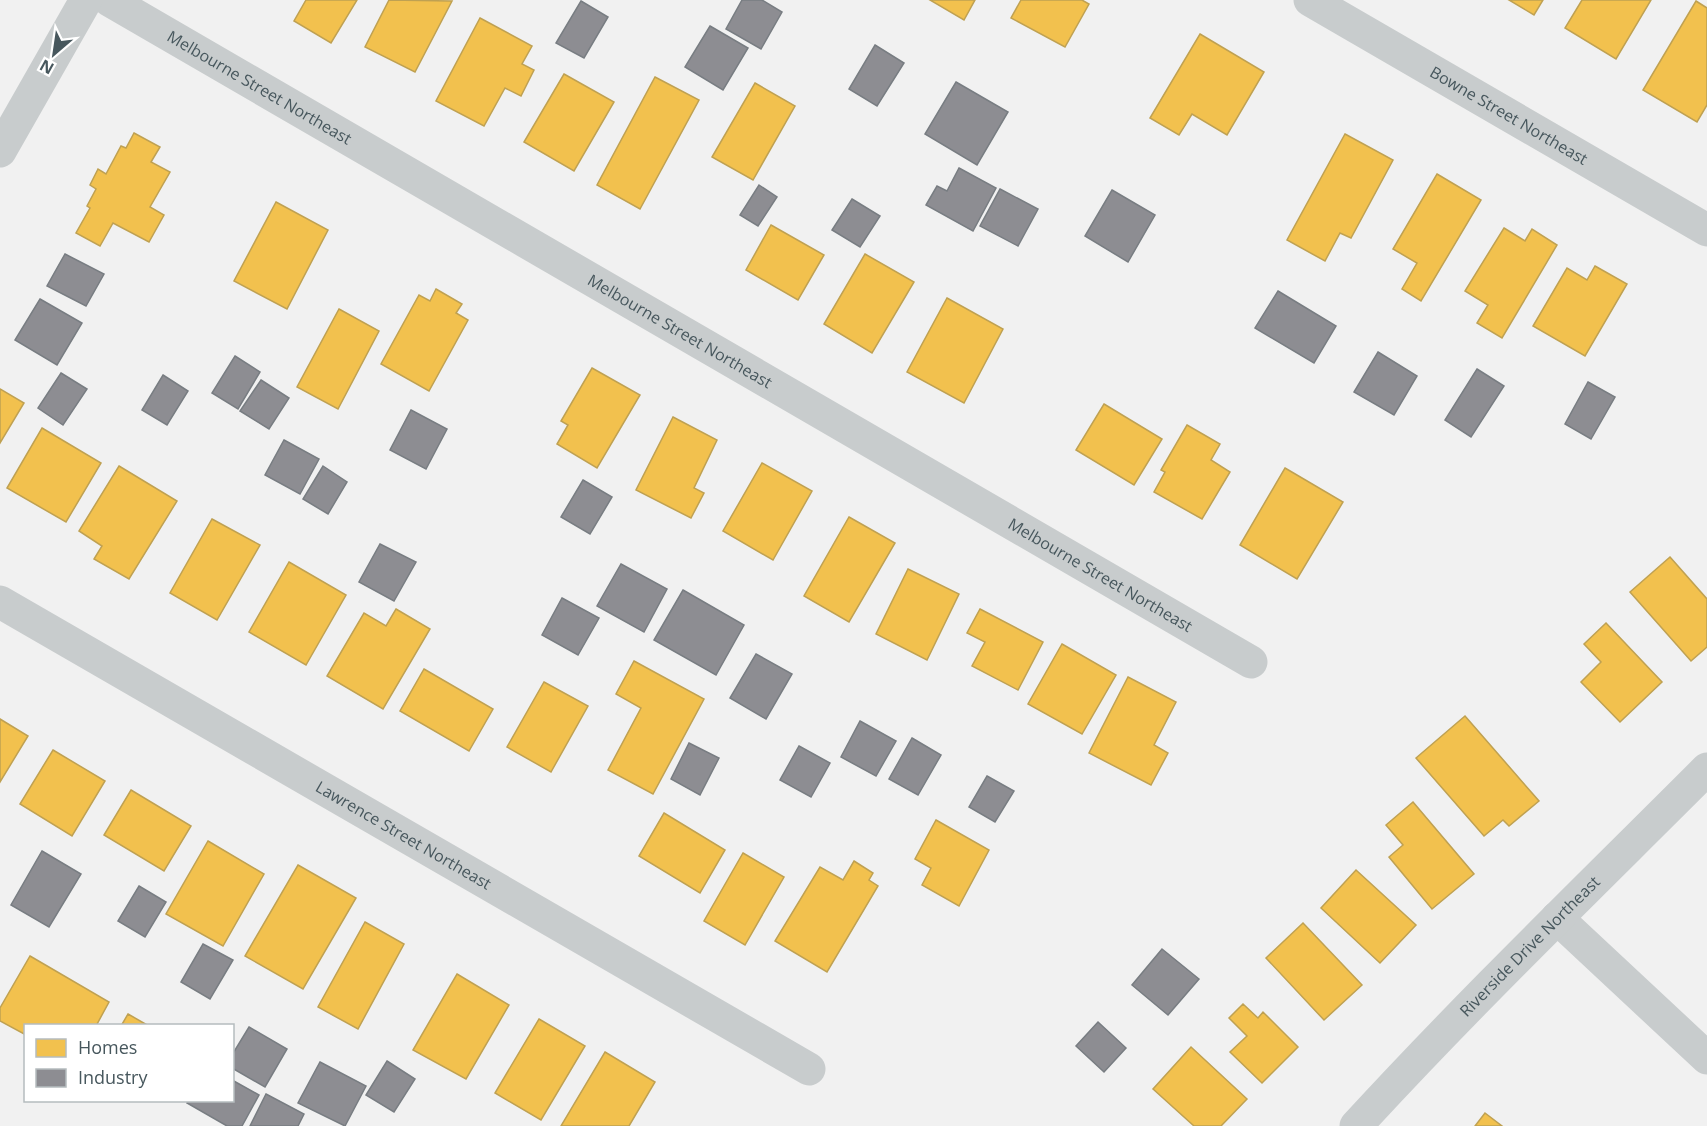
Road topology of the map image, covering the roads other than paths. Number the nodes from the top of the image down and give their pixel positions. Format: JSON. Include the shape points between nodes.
{"nodes":[{"id":1,"x":86,"y":0,"type":"edge"},
{"id":2,"x":109,"y":0,"type":"edge"},
{"id":3,"x":1310,"y":0,"type":"edge"},
{"id":4,"x":0,"y":151,"type":"edge"},
{"id":5,"x":1707,"y":230,"type":"edge"},
{"id":6,"x":0,"y":602,"type":"edge"},
{"id":7,"x":1251,"y":662,"type":"dead end"},
{"id":8,"x":1707,"y":769,"type":"edge"},
{"id":9,"x":1557,"y":918,"type":"junction"},
{"id":10,"x":1707,"y":1058,"type":"edge"},
{"id":11,"x":808,"y":1069,"type":"dead end"},
{"id":12,"x":1356,"y":1126,"type":"edge"}],
"edges":[{"from":1,"to":4,"type":"street"},
{"from":2,"to":7,"type":"street","name":"Melbourne Street Northeast"},
{"from":3,"to":5,"type":"street","name":"Bowne Street Northeast"},
{"from":6,"to":11,"type":"street","name":"Lawrence Street Northeast"},
{"from":8,"to":9,"type":"street","name":"Riverside Drive Northeast"},
{"from":9,"to":10,"type":"street"},
{"from":9,"to":12,"type":"street","name":"Riverside Drive Northeast"}]}
